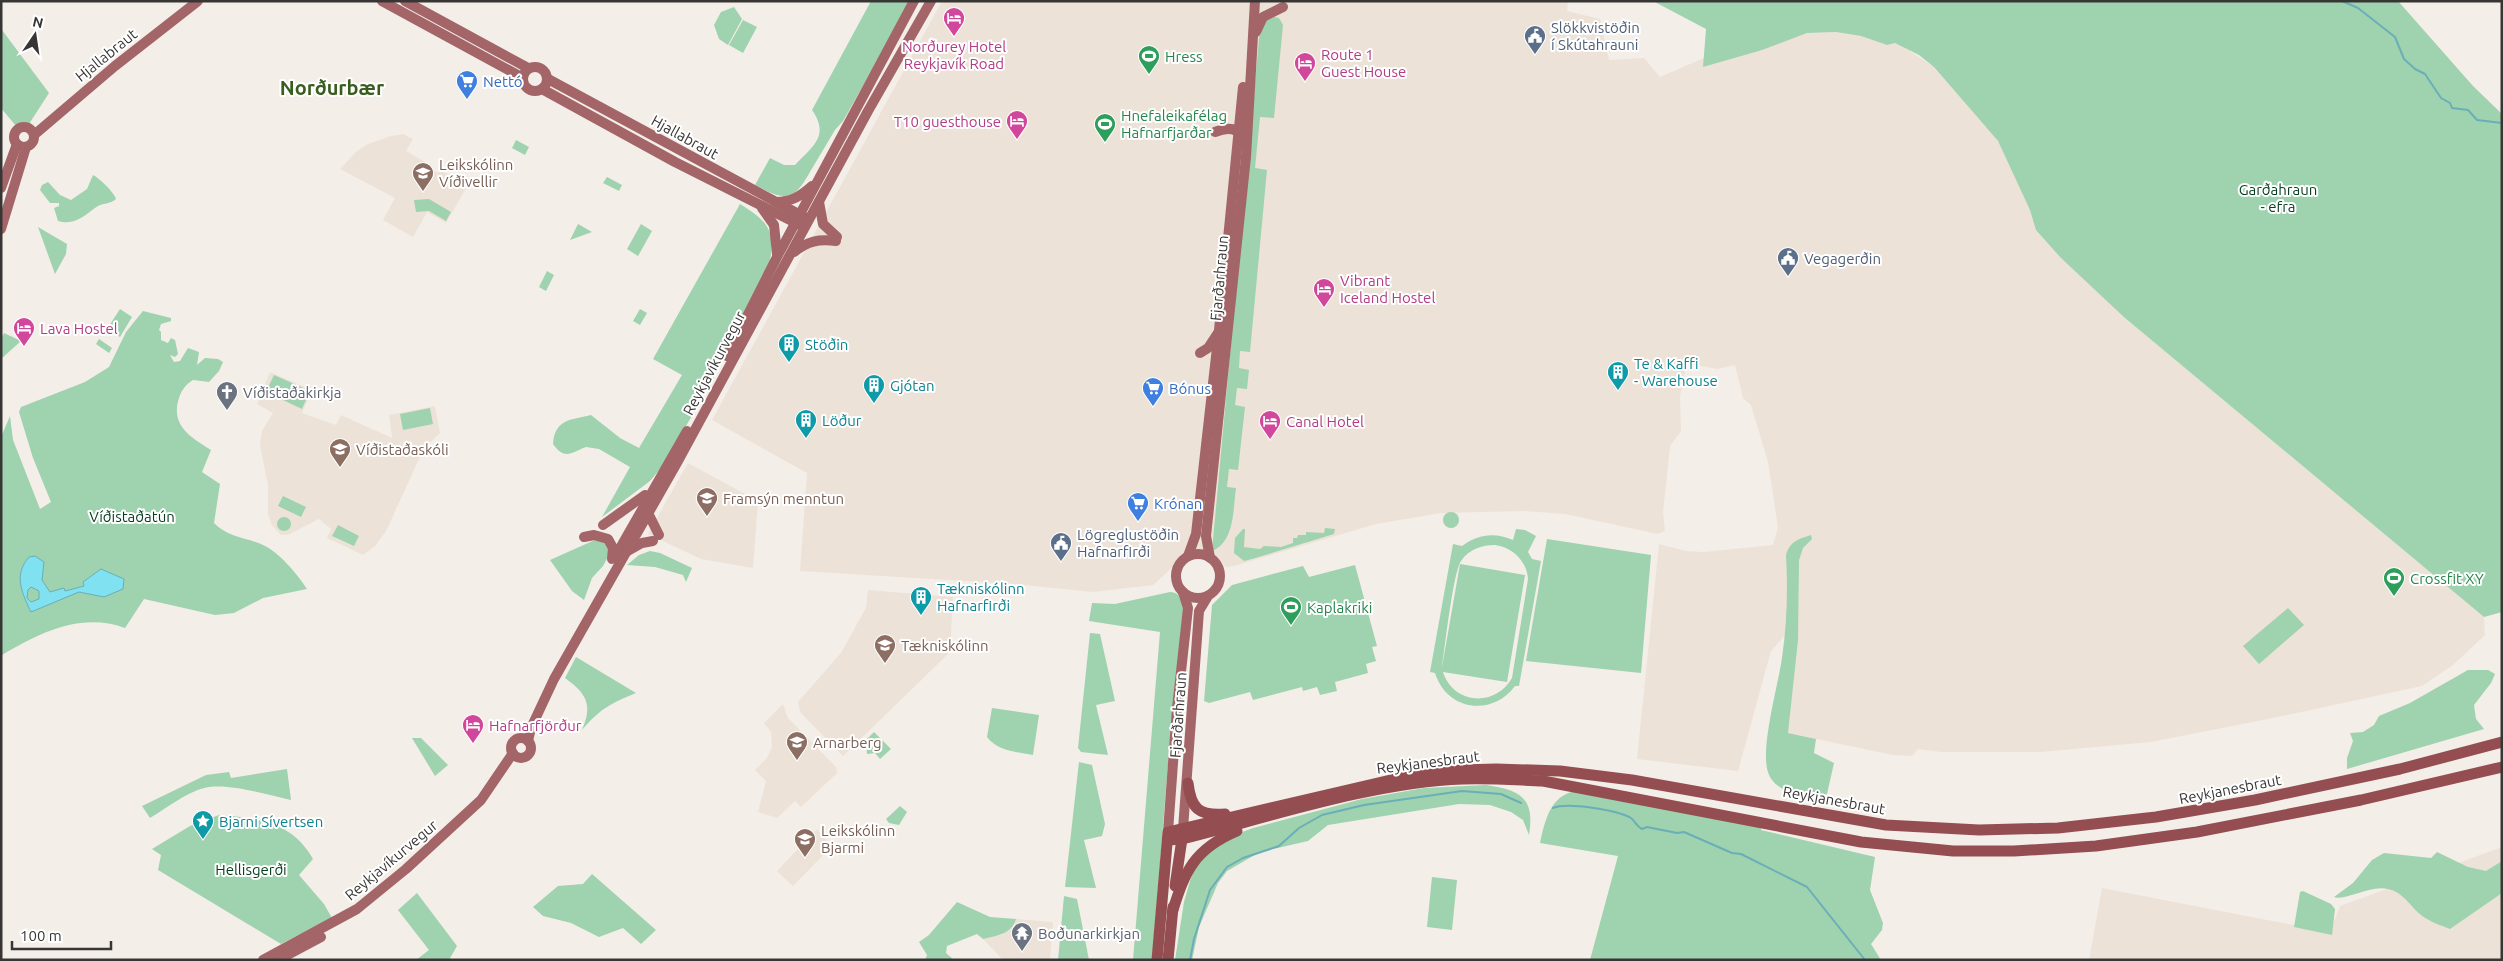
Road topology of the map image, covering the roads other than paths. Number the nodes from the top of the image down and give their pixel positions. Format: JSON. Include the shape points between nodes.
{"nodes":[{"id":1,"x":190,"y":1,"type":"edge"},
{"id":2,"x":198,"y":1,"type":"edge"},
{"id":3,"x":382,"y":1,"type":"edge"},
{"id":4,"x":405,"y":1,"type":"edge"},
{"id":5,"x":914,"y":1,"type":"edge"},
{"id":6,"x":931,"y":1,"type":"edge"},
{"id":7,"x":1249,"y":1,"type":"edge"},
{"id":8,"x":1255,"y":1,"type":"edge"},
{"id":9,"x":1275,"y":1,"type":"edge"},
{"id":10,"x":1252,"y":48,"type":"junction"},
{"id":11,"x":526,"y":73,"type":"junction"},
{"id":12,"x":548,"y":79,"type":"junction"},
{"id":13,"x":542,"y":89,"type":"junction"},
{"id":14,"x":32,"y":132,"type":"junction"},
{"id":15,"x":1215,"y":132,"type":"dead end"},
{"id":16,"x":1238,"y":132,"type":"junction"},
{"id":17,"x":22,"y":146,"type":"junction"},
{"id":18,"x":1246,"y":157,"type":"junction"},
{"id":19,"x":816,"y":182,"type":"junction"},
{"id":20,"x":1,"y":188,"type":"edge"},
{"id":21,"x":819,"y":200,"type":"junction"},
{"id":22,"x":774,"y":202,"type":"junction"},
{"id":23,"x":760,"y":205,"type":"junction"},
{"id":24,"x":797,"y":218,"type":"junction"},
{"id":25,"x":807,"y":224,"type":"junction"},
{"id":26,"x":1,"y":229,"type":"edge"},
{"id":27,"x":790,"y":256,"type":"junction"},
{"id":28,"x":776,"y":257,"type":"junction"},
{"id":29,"x":1219,"y":330,"type":"junction"},
{"id":30,"x":1200,"y":353,"type":"dead end"},
{"id":31,"x":656,"y":483,"type":"junction"},
{"id":32,"x":648,"y":513,"type":"junction"},
{"id":33,"x":603,"y":525,"type":"dead end"},
{"id":34,"x":584,"y":537,"type":"dead end"},
{"id":35,"x":625,"y":552,"type":"junction"},
{"id":36,"x":1188,"y":556,"type":"junction"},
{"id":37,"x":1210,"y":558,"type":"junction"},
{"id":38,"x":612,"y":562,"type":"junction"},
{"id":39,"x":1183,"y":592,"type":"junction"},
{"id":40,"x":1208,"y":596,"type":"junction"},
{"id":41,"x":524,"y":740,"type":"junction"},
{"id":42,"x":2502,"y":742,"type":"edge"},
{"id":43,"x":516,"y":755,"type":"junction"},
{"id":44,"x":2502,"y":766,"type":"edge"},
{"id":45,"x":2502,"y":770,"type":"edge"},
{"id":46,"x":2484,"y":771,"type":"junction"},
{"id":47,"x":1188,"y":783,"type":"junction"},
{"id":48,"x":1252,"y":811,"type":"junction"},
{"id":49,"x":1278,"y":815,"type":"junction"},
{"id":50,"x":1183,"y":834,"type":"junction"},
{"id":51,"x":1168,"y":836,"type":"junction"},
{"id":52,"x":1172,"y":913,"type":"junction"},
{"id":53,"x":263,"y":960,"type":"edge"},
{"id":54,"x":278,"y":960,"type":"edge"},
{"id":55,"x":1156,"y":960,"type":"edge"},
{"id":56,"x":1168,"y":960,"type":"edge"}],
"edges":[{"from":1,"to":14,"type":"main road","name":"Hjallabraut"},
{"from":2,"to":14,"type":"main road","name":"Hjallabraut"},
{"from":3,"to":11,"type":"main road"},
{"from":4,"to":11,"type":"main road"},
{"from":5,"to":19,"type":"main road","name":"Reykjavíkurvegur"},
{"from":6,"to":21,"type":"main road","name":"Reykjavíkurvegur"},
{"from":7,"to":16,"type":"main road","name":"Fjarðarhraun"},
{"from":8,"to":10,"type":"main road","name":"Fjarðarhraun"},
{"from":9,"to":10,"type":"main road","via":[[1283,7],[1259,21]]},
{"from":10,"to":18,"type":"main road","name":"Fjarðarhraun"},
{"from":11,"to":12,"type":"main road","via":[[536,67],[542,69]]},
{"from":11,"to":13,"type":"main road","via":[[527,89]]},
{"from":12,"to":13,"type":"main road"},
{"from":12,"to":22,"type":"main road","name":"Hjallabraut"},
{"from":13,"to":23,"type":"main road","name":"Hjallabraut"},
{"from":14,"to":17,"type":"main road","via":[[34,141]]},
{"from":14,"to":17,"type":"main road","via":[[23,127],[17,130],[14,138]]},
{"from":15,"to":16,"type":"main road","via":[[1224,129]]},
{"from":16,"to":18,"type":"main road"},
{"from":16,"to":29,"type":"main road","name":"Fjarðarhraun"},
{"from":17,"to":20,"type":"main road"},
{"from":17,"to":26,"type":"main road"},
{"from":18,"to":37,"type":"main road","name":"Fjarðarhraun","via":[[1206,536]]},
{"from":19,"to":22,"type":"main road","via":[[798,197]]},
{"from":19,"to":24,"type":"main road","name":"Reykjavíkurvegur"},
{"from":21,"to":25,"type":"main road","name":"Reykjavíkurvegur"},
{"from":21,"to":27,"type":"main road","via":[[824,224],[836,239],[808,242]]},
{"from":22,"to":24,"type":"main road","name":"Hjallabraut"},
{"from":23,"to":24,"type":"main road","name":"Hjallabraut"},
{"from":23,"to":28,"type":"main road","via":[[774,225]]},
{"from":24,"to":25,"type":"main road","name":"Hjallabraut"},
{"from":24,"to":28,"type":"main road","name":"Reykjavíkurvegur"},
{"from":25,"to":27,"type":"main road","name":"Reykjavíkurvegur"},
{"from":27,"to":32,"type":"main road","name":"Reykjavíkurvegur"},
{"from":28,"to":31,"type":"main road","name":"Reykjavíkurvegur","via":[[700,407]]},
{"from":29,"to":30,"type":"main road","via":[[1208,348]]},
{"from":29,"to":36,"type":"main road","name":"Fjarðarhraun","via":[[1196,534]]},
{"from":31,"to":33,"type":"main road","via":[[633,506]]},
{"from":31,"to":38,"type":"main road","name":"Reykjavíkurvegur"},
{"from":32,"to":35,"type":"main road","name":"Reykjavíkurvegur"},
{"from":32,"to":35,"type":"main road","via":[[656,538]]},
{"from":34,"to":38,"type":"main road","via":[[594,535],[608,539],[613,548]]},
{"from":35,"to":41,"type":"main road","name":"Reykjavíkurvegur"},
{"from":36,"to":37,"type":"main road","via":[[1200,554]]},
{"from":36,"to":39,"type":"main road","via":[[1180,563],[1176,574],[1178,587]]},
{"from":37,"to":40,"type":"main road","via":[[1217,564],[1220,576],[1217,588]]},
{"from":38,"to":41,"type":"main road","name":"Reykjavíkurvegur","via":[[548,679]]},
{"from":39,"to":40,"type":"main road","via":[[1195,598]]},
{"from":39,"to":51,"type":"main road","name":"Fjarðarhraun","via":[[1188,608]]},
{"from":40,"to":47,"type":"main road","name":"Fjarðarhraun","via":[[1199,612]]},
{"from":41,"to":43,"type":"main road","via":[[513,744]]},
{"from":41,"to":43,"type":"main road","via":[[531,746],[529,754],[523,758]]},
{"from":42,"to":48,"type":"highway","name":"Reykjanesbraut","via":[[2400,769],[2246,802],[2132,820],[2032,830],[1886,825],[1632,780],[1534,770],[1461,770],[1415,776]]},
{"from":43,"to":53,"type":"main road","name":"Reykjavíkurvegur","via":[[482,800],[357,909]]},
{"from":43,"to":54,"type":"main road","name":"Reykjavíkurvegur","via":[[485,802],[361,914]]},
{"from":44,"to":46,"type":"highway","name":"Reykjanesbraut"},
{"from":45,"to":46,"type":"highway"},
{"from":46,"to":49,"type":"highway","name":"Reykjanesbraut","via":[[2361,800],[2177,835],[2082,847],[2014,851],[1953,851],[1861,842],[1542,781],[1504,779],[1462,779],[1398,787]]},
{"from":47,"to":48,"type":"highway","via":[[1191,800],[1203,813]]},
{"from":47,"to":50,"type":"main road","name":"Fjarðarhraun"},
{"from":48,"to":50,"type":"highway","name":"Reykjanesbraut"},
{"from":49,"to":50,"type":"highway","name":"Reykjanesbraut"},
{"from":49,"to":52,"type":"highway","via":[[1221,838],[1204,850],[1183,878]]},
{"from":50,"to":51,"type":"highway","name":"Reykjanesbraut"},
{"from":50,"to":52,"type":"highway"},
{"from":51,"to":55,"type":"highway"},
{"from":52,"to":56,"type":"highway"}]}
